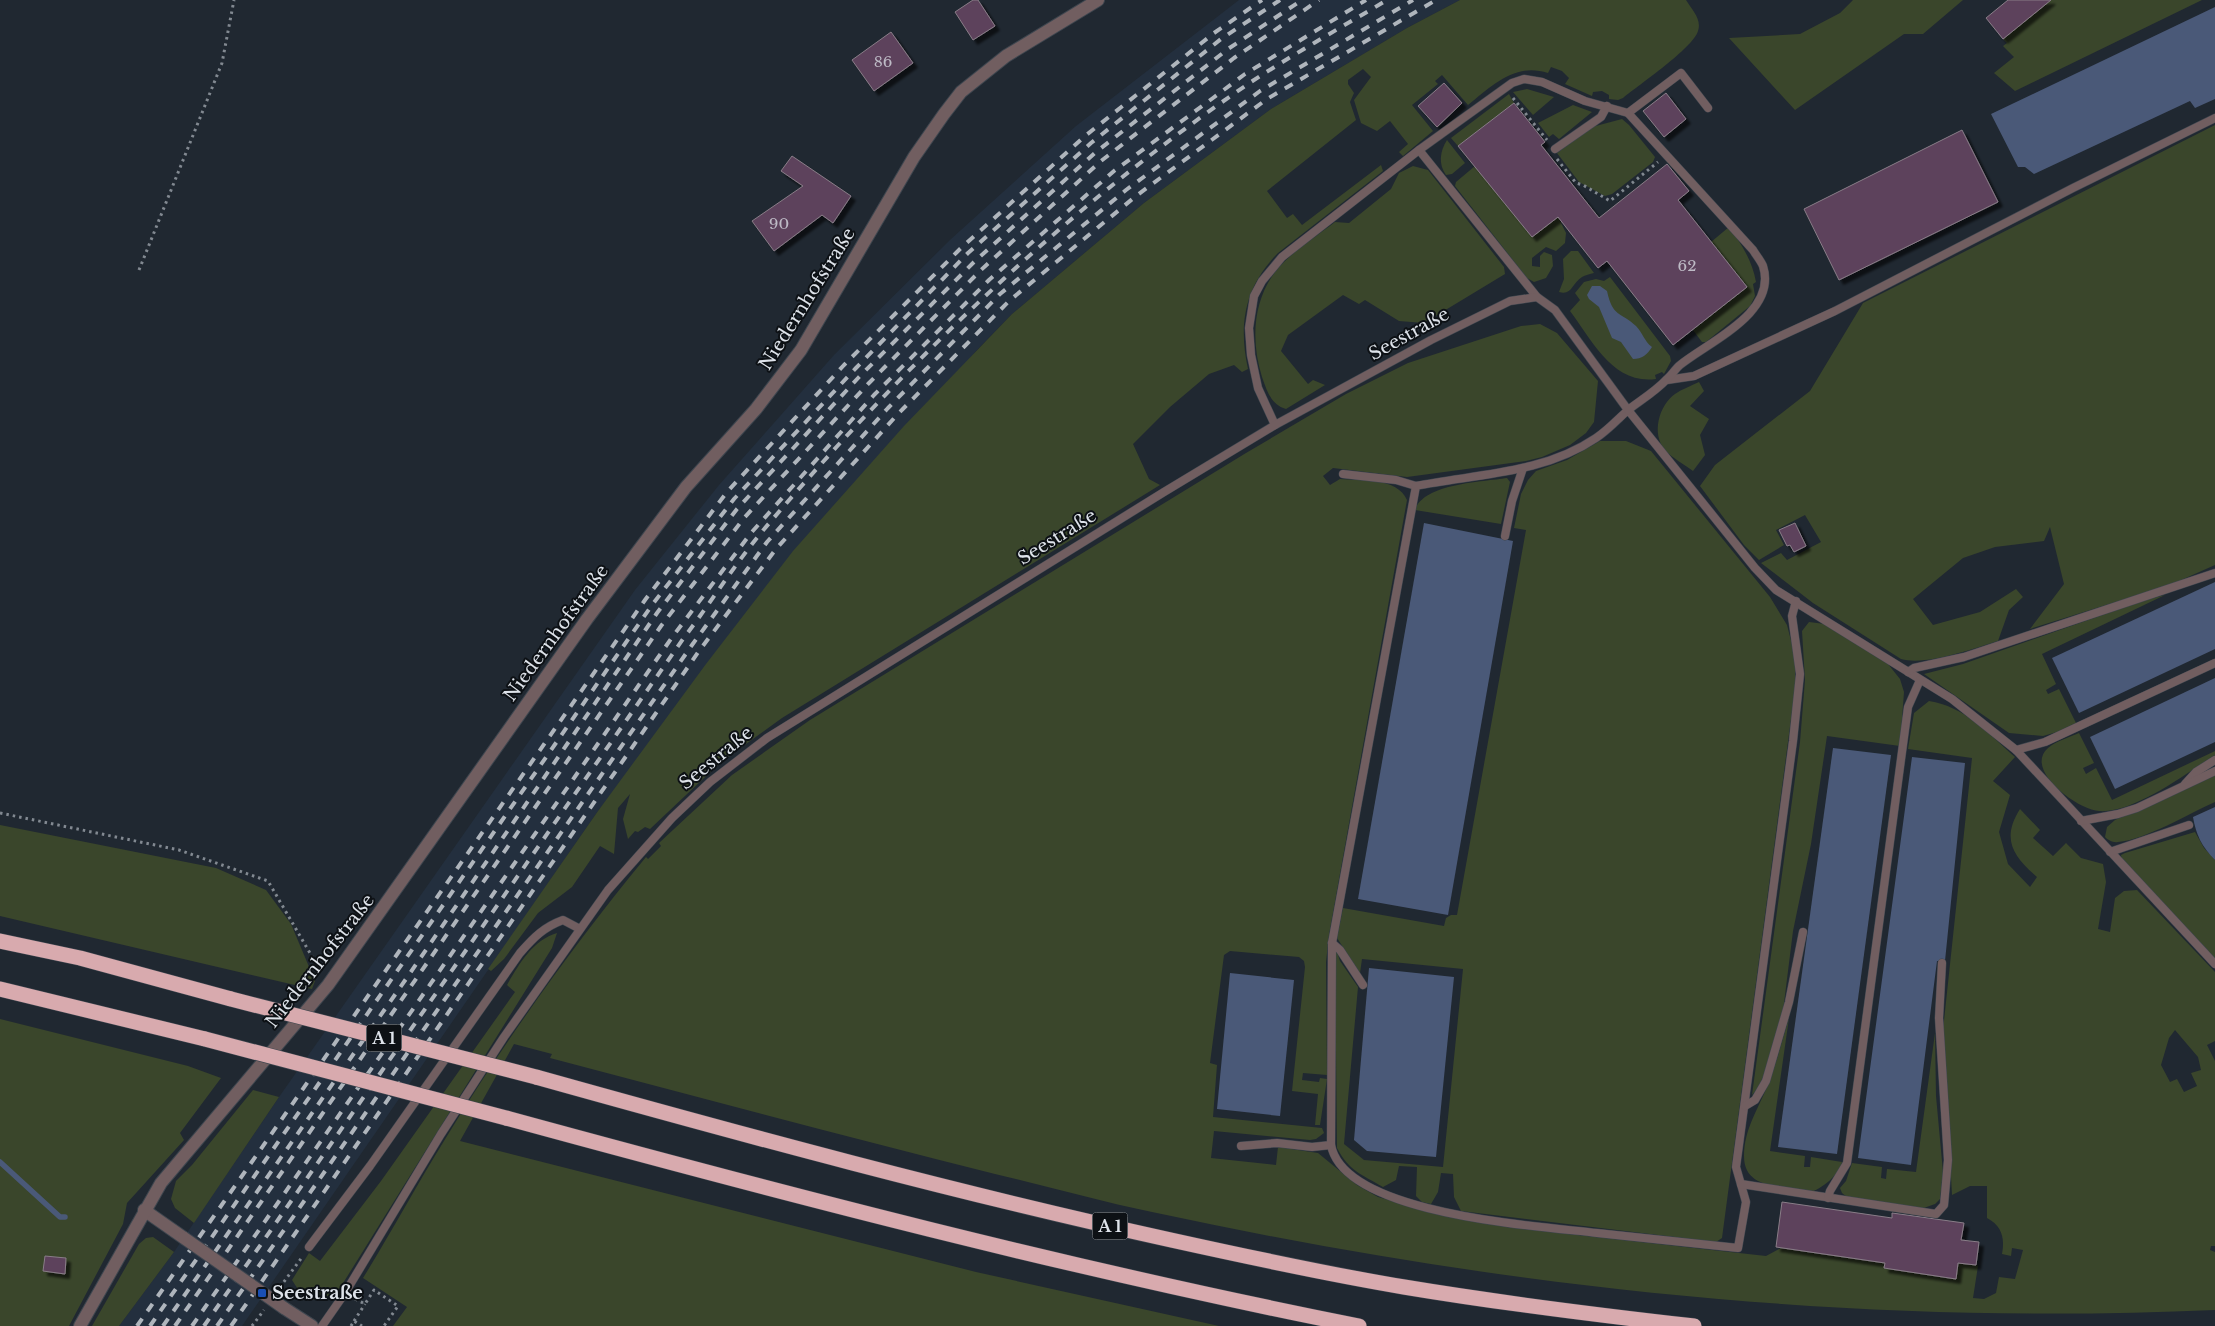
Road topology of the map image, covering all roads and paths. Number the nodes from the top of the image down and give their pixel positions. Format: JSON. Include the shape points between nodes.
{"nodes":[{"id":1,"x":234,"y":0,"type":"edge"},
{"id":2,"x":1098,"y":0,"type":"edge"},
{"id":3,"x":1505,"y":88,"type":"junction"},
{"id":4,"x":1607,"y":106,"type":"junction"},
{"id":5,"x":1708,"y":108,"type":"dead end"},
{"id":6,"x":1628,"y":113,"type":"junction"},
{"id":7,"x":2215,"y":118,"type":"edge"},
{"id":8,"x":1554,"y":149,"type":"junction"},
{"id":9,"x":1419,"y":150,"type":"junction"},
{"id":10,"x":1667,"y":155,"type":"junction"},
{"id":11,"x":139,"y":270,"type":"dead end"},
{"id":12,"x":1537,"y":298,"type":"junction"},
{"id":13,"x":1667,"y":380,"type":"junction"},
{"id":14,"x":1628,"y":410,"type":"junction"},
{"id":15,"x":1276,"y":425,"type":"junction"},
{"id":16,"x":1523,"y":468,"type":"junction"},
{"id":17,"x":1343,"y":474,"type":"dead end"},
{"id":18,"x":1416,"y":486,"type":"junction"},
{"id":19,"x":1505,"y":536,"type":"dead end"},
{"id":20,"x":2215,"y":573,"type":"edge"},
{"id":21,"x":1796,"y":601,"type":"junction"},
{"id":22,"x":2215,"y":663,"type":"edge"},
{"id":23,"x":1908,"y":672,"type":"junction"},
{"id":24,"x":1920,"y":680,"type":"junction"},
{"id":25,"x":2016,"y":750,"type":"junction"},
{"id":26,"x":2215,"y":760,"type":"edge"},
{"id":27,"x":2215,"y":771,"type":"edge"},
{"id":28,"x":2182,"y":787,"type":"junction"},
{"id":29,"x":0,"y":814,"type":"edge"},
{"id":30,"x":2081,"y":820,"type":"junction"},
{"id":31,"x":2189,"y":825,"type":"dead end"},
{"id":32,"x":2110,"y":852,"type":"junction"},
{"id":33,"x":580,"y":929,"type":"junction"},
{"id":34,"x":1803,"y":932,"type":"dead end"},
{"id":35,"x":0,"y":941,"type":"edge"},
{"id":36,"x":1332,"y":942,"type":"junction"},
{"id":37,"x":1942,"y":963,"type":"dead end"},
{"id":38,"x":2215,"y":964,"type":"edge"},
{"id":39,"x":328,"y":985,"type":"junction"},
{"id":40,"x":1363,"y":985,"type":"dead end"},
{"id":41,"x":0,"y":989,"type":"edge"},
{"id":42,"x":1745,"y":1106,"type":"junction"},
{"id":43,"x":1331,"y":1145,"type":"junction"},
{"id":44,"x":1241,"y":1146,"type":"dead end"},
{"id":45,"x":1741,"y":1184,"type":"junction"},
{"id":46,"x":1828,"y":1198,"type":"junction"},
{"id":47,"x":144,"y":1210,"type":"junction"},
{"id":48,"x":309,"y":1247,"type":"dead end"},
{"id":49,"x":345,"y":1293,"type":"junction"},
{"id":50,"x":365,"y":1304,"type":"junction"},
{"id":51,"x":354,"y":1321,"type":"junction"},
{"id":52,"x":80,"y":1326,"type":"edge"},
{"id":53,"x":312,"y":1326,"type":"edge"},
{"id":54,"x":322,"y":1326,"type":"edge"},
{"id":55,"x":351,"y":1326,"type":"edge"},
{"id":56,"x":362,"y":1326,"type":"edge"},
{"id":57,"x":384,"y":1326,"type":"edge"},
{"id":58,"x":1359,"y":1326,"type":"edge"},
{"id":59,"x":1694,"y":1326,"type":"edge"}],
"edges":[{"from":1,"to":11,"type":"path","via":[[222,63]]},
{"from":2,"to":39,"type":"street","name":"Niedernhofstraße","via":[[1006,56],[961,92],[914,157],[801,350],[756,408],[686,487],[587,618]]},
{"from":3,"to":4,"type":"lane","via":[[1524,79],[1542,82],[1585,101]]},
{"from":3,"to":8,"type":"path"},
{"from":3,"to":9,"type":"lane"},
{"from":4,"to":6,"type":"lane"},
{"from":4,"to":8,"type":"lane","via":[[1601,117]]},
{"from":5,"to":6,"type":"lane","via":[[1681,73]]},
{"from":6,"to":10,"type":"lane"},
{"from":7,"to":13,"type":"lane","via":[[1835,311],[1694,376]]},
{"from":8,"to":10,"type":"path","via":[[1551,152],[1576,183],[1610,201]]},
{"from":9,"to":12,"type":"lane"},
{"from":9,"to":15,"type":"lane","via":[[1282,257],[1262,281],[1252,306],[1250,355],[1258,388]]},
{"from":10,"to":13,"type":"lane","via":[[1754,250],[1763,266],[1764,281],[1760,299],[1751,312],[1679,366]]},
{"from":12,"to":14,"type":"lane","via":[[1555,310]]},
{"from":12,"to":15,"type":"lane","name":"Seestraße","via":[[1510,301],[1431,340]]},
{"from":13,"to":14,"type":"lane"},
{"from":14,"to":16,"type":"lane","via":[[1596,438],[1559,458]]},
{"from":14,"to":21,"type":"lane","via":[[1755,568],[1776,590]]},
{"from":15,"to":33,"type":"lane","name":"Seestraße","via":[[767,738],[710,782],[672,818],[620,875]]},
{"from":16,"to":18,"type":"lane"},
{"from":16,"to":19,"type":"lane"},
{"from":17,"to":18,"type":"lane","via":[[1396,480]]},
{"from":18,"to":36,"type":"lane"},
{"from":20,"to":23,"type":"lane","via":[[1964,657]]},
{"from":21,"to":23,"type":"lane"},
{"from":21,"to":42,"type":"lane","via":[[1792,616],[1800,674]]},
{"from":22,"to":25,"type":"lane","via":[[2044,742]]},
{"from":23,"to":24,"type":"lane"},
{"from":24,"to":25,"type":"lane","via":[[1952,698]]},
{"from":24,"to":46,"type":"lane","via":[[1908,708],[1847,1163]]},
{"from":25,"to":30,"type":"lane"},
{"from":26,"to":28,"type":"lane","via":[[2196,772]]},
{"from":27,"to":28,"type":"lane"},
{"from":28,"to":30,"type":"lane","via":[[2118,814]]},
{"from":29,"to":39,"type":"path","via":[[179,850],[268,881]]},
{"from":30,"to":32,"type":"lane"},
{"from":31,"to":32,"type":"lane"},
{"from":32,"to":38,"type":"lane"},
{"from":33,"to":48,"type":"lane","via":[[564,920],[552,924],[541,930],[520,953]]},
{"from":33,"to":49,"type":"lane","name":"Seestraße","via":[[441,1134]]},
{"from":34,"to":42,"type":"lane","via":[[1789,1002],[1766,1080],[1755,1100]]},
{"from":35,"to":59,"type":"highway","number":"A 1","bridge":true,"via":[[80,958],[536,1077],[753,1138],[1017,1205],[1235,1254],[1402,1287],[1566,1312]]},
{"from":36,"to":40,"type":"lane"},
{"from":36,"to":43,"type":"lane"},
{"from":37,"to":46,"type":"lane","via":[[1939,1018],[1948,1160],[1944,1205],[1936,1214]]},
{"from":39,"to":47,"type":"street","name":"Niedernhofstraße","via":[[180,1158]]},
{"from":41,"to":58,"type":"highway","bridge":true,"via":[[205,1039],[1023,1254],[1224,1300]]},
{"from":42,"to":45,"type":"lane","via":[[1736,1167]]},
{"from":43,"to":44,"type":"lane","via":[[1312,1147],[1277,1143]]},
{"from":43,"to":45,"type":"lane","via":[[1337,1164],[1358,1180],[1380,1192],[1448,1213],[1506,1223],[1738,1248],[1746,1202]]},
{"from":45,"to":46,"type":"lane"},
{"from":47,"to":52,"type":"street","name":"Niedernhofstraße"},
{"from":47,"to":53,"type":"street","bridge":true},
{"from":49,"to":50,"type":"path"},
{"from":49,"to":54,"type":"lane","name":"Seestraße"},
{"from":50,"to":51,"type":"path"},
{"from":50,"to":57,"type":"path","via":[[374,1290],[398,1306]]},
{"from":51,"to":55,"type":"path"},
{"from":51,"to":56,"type":"path"}]}
